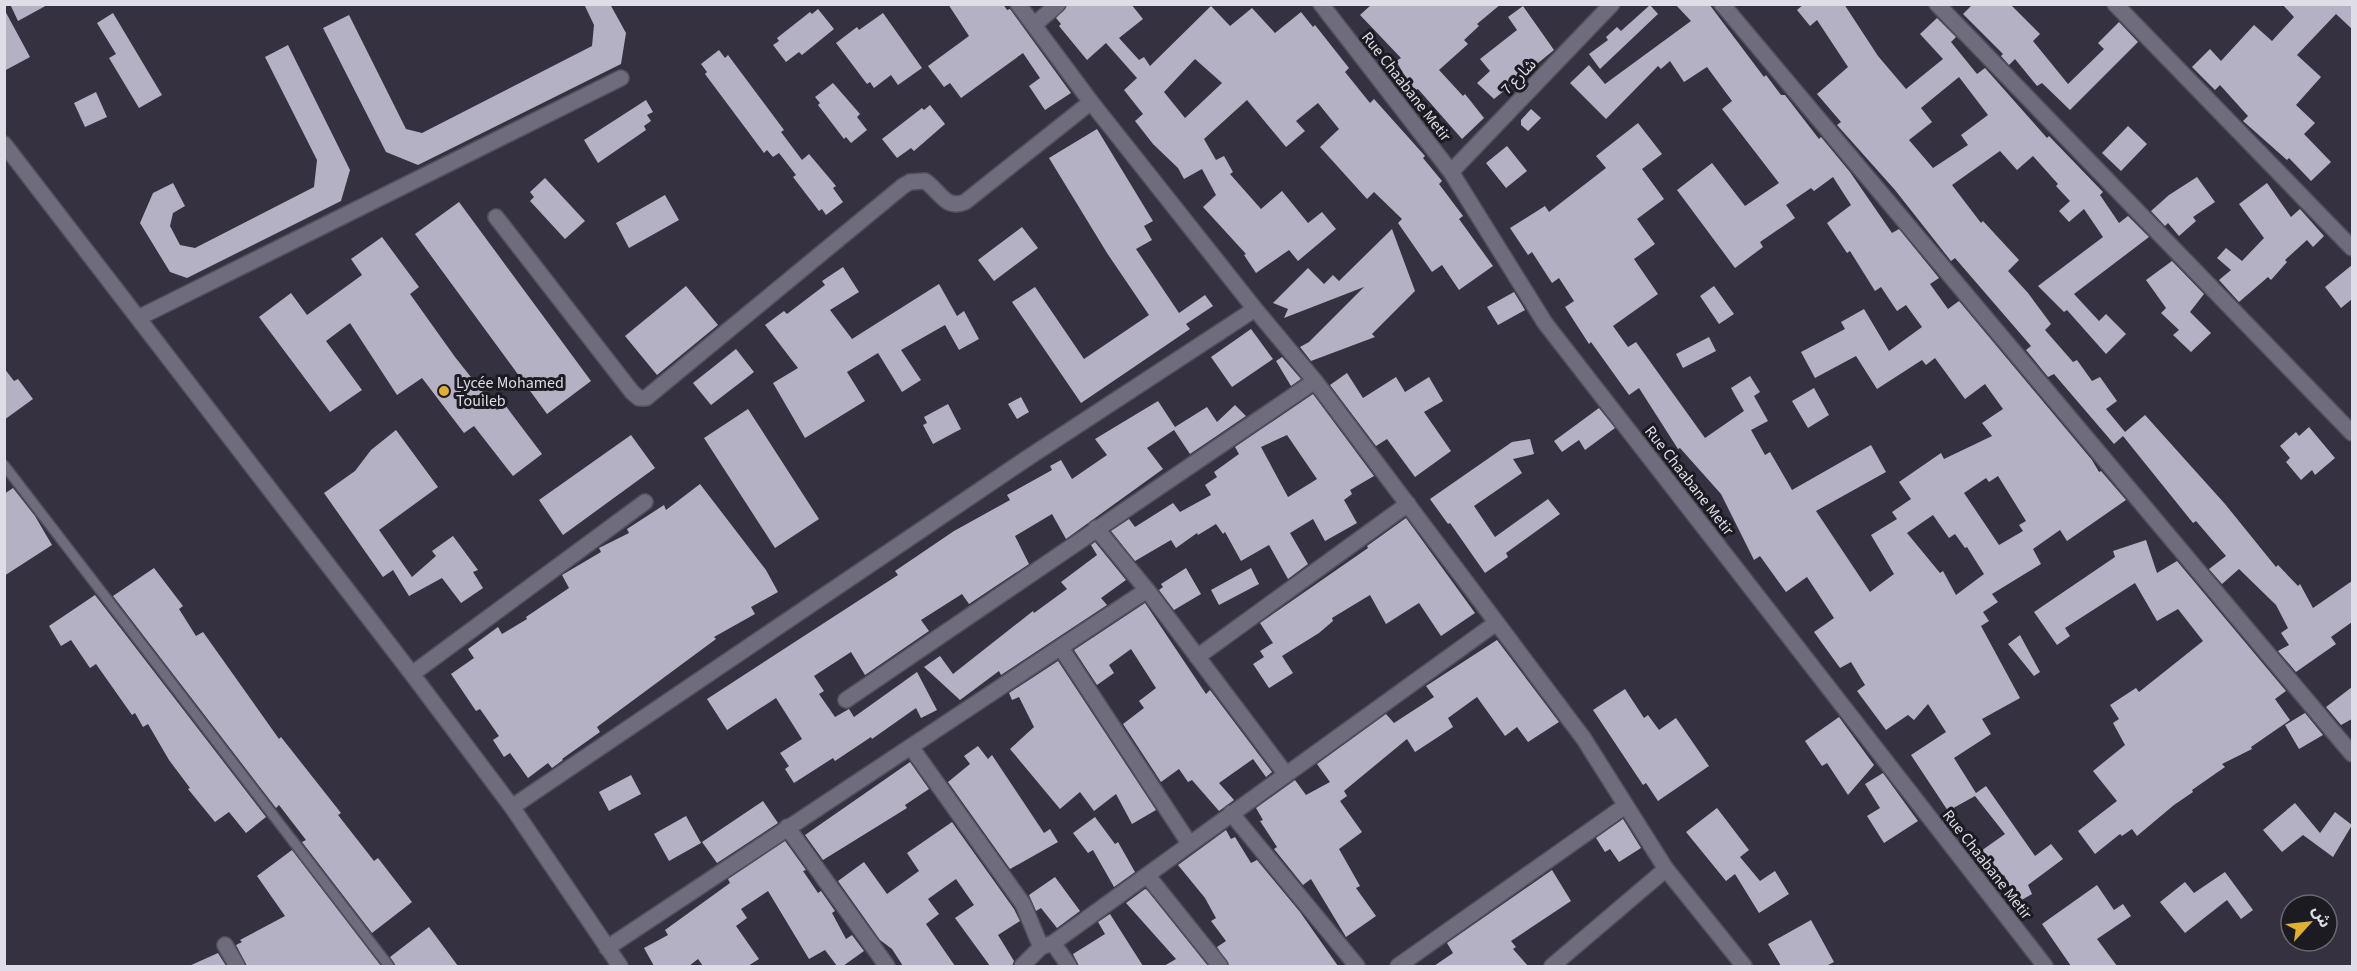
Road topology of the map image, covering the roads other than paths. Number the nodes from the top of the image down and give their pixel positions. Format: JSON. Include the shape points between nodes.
{"nodes":[{"id":1,"x":1018,"y":4,"type":"edge"},
{"id":2,"x":1058,"y":4,"type":"edge"},
{"id":3,"x":1321,"y":4,"type":"edge"},
{"id":4,"x":1722,"y":4,"type":"edge"},
{"id":5,"x":1937,"y":4,"type":"edge"},
{"id":6,"x":2115,"y":4,"type":"edge"},
{"id":7,"x":1607,"y":6,"type":"edge"},
{"id":8,"x":1034,"y":25,"type":"junction"},
{"id":9,"x":621,"y":78,"type":"dead end"},
{"id":10,"x":1091,"y":102,"type":"junction"},
{"id":11,"x":4,"y":144,"type":"edge"},
{"id":12,"x":1451,"y":172,"type":"junction"},
{"id":13,"x":496,"y":218,"type":"dead end"},
{"id":14,"x":2352,"y":248,"type":"edge"},
{"id":15,"x":1255,"y":309,"type":"junction"},
{"id":16,"x":138,"y":318,"type":"junction"},
{"id":17,"x":1315,"y":381,"type":"junction"},
{"id":18,"x":2352,"y":433,"type":"edge"},
{"id":19,"x":4,"y":465,"type":"edge"},
{"id":20,"x":645,"y":502,"type":"dead end"},
{"id":21,"x":1408,"y":504,"type":"junction"},
{"id":22,"x":1096,"y":528,"type":"junction"},
{"id":23,"x":1147,"y":590,"type":"junction"},
{"id":24,"x":1496,"y":623,"type":"junction"},
{"id":25,"x":1061,"y":648,"type":"junction"},
{"id":26,"x":1197,"y":657,"type":"junction"},
{"id":27,"x":412,"y":674,"type":"junction"},
{"id":28,"x":846,"y":700,"type":"dead end"},
{"id":29,"x":911,"y":747,"type":"junction"},
{"id":30,"x":2352,"y":754,"type":"edge"},
{"id":31,"x":1286,"y":773,"type":"junction"},
{"id":32,"x":1625,"y":806,"type":"junction"},
{"id":33,"x":512,"y":807,"type":"junction"},
{"id":34,"x":1232,"y":813,"type":"junction"},
{"id":35,"x":788,"y":827,"type":"junction"},
{"id":36,"x":1189,"y":843,"type":"junction"},
{"id":37,"x":1666,"y":869,"type":"junction"},
{"id":38,"x":1147,"y":875,"type":"junction"},
{"id":39,"x":225,"y":945,"type":"dead end"},
{"id":40,"x":1047,"y":945,"type":"junction"},
{"id":41,"x":607,"y":948,"type":"junction"},
{"id":42,"x":237,"y":966,"type":"edge"},
{"id":43,"x":389,"y":966,"type":"edge"},
{"id":44,"x":620,"y":966,"type":"edge"},
{"id":45,"x":887,"y":966,"type":"edge"},
{"id":46,"x":1022,"y":966,"type":"edge"},
{"id":47,"x":1069,"y":966,"type":"edge"},
{"id":48,"x":1220,"y":966,"type":"edge"},
{"id":49,"x":1356,"y":966,"type":"edge"},
{"id":50,"x":1398,"y":966,"type":"edge"},
{"id":51,"x":1552,"y":966,"type":"edge"},
{"id":52,"x":1744,"y":966,"type":"edge"},
{"id":53,"x":2045,"y":966,"type":"edge"}],
"edges":[{"from":1,"to":8,"type":"street"},
{"from":2,"to":8,"type":"street"},
{"from":3,"to":12,"type":"street","name":"Rue Chaabane Metir"},
{"from":4,"to":30,"type":"street"},
{"from":5,"to":18,"type":"street"},
{"from":6,"to":14,"type":"street"},
{"from":7,"to":12,"type":"street","name":"شارع 7"},
{"from":8,"to":10,"type":"street"},
{"from":9,"to":16,"type":"street"},
{"from":10,"to":13,"type":"street","via":[[965,202],[946,202],[925,182],[903,186],[646,398],[632,392]]},
{"from":10,"to":15,"type":"street"},
{"from":11,"to":16,"type":"street"},
{"from":12,"to":53,"type":"street","name":"Rue Chaabane Metir","via":[[1545,323]]},
{"from":15,"to":17,"type":"street"},
{"from":15,"to":33,"type":"street"},
{"from":16,"to":27,"type":"street"},
{"from":17,"to":21,"type":"street"},
{"from":17,"to":22,"type":"street"},
{"from":19,"to":43,"type":"lane"},
{"from":20,"to":27,"type":"street"},
{"from":21,"to":24,"type":"street"},
{"from":21,"to":26,"type":"street"},
{"from":22,"to":23,"type":"street"},
{"from":22,"to":28,"type":"street"},
{"from":23,"to":25,"type":"street"},
{"from":23,"to":26,"type":"street"},
{"from":24,"to":31,"type":"street"},
{"from":24,"to":32,"type":"street","via":[[1584,739]]},
{"from":25,"to":29,"type":"street"},
{"from":25,"to":36,"type":"street"},
{"from":26,"to":31,"type":"street"},
{"from":27,"to":33,"type":"street"},
{"from":29,"to":35,"type":"street"},
{"from":29,"to":40,"type":"street","via":[[1023,904]]},
{"from":31,"to":34,"type":"street"},
{"from":32,"to":37,"type":"street"},
{"from":32,"to":50,"type":"street"},
{"from":33,"to":41,"type":"street"},
{"from":34,"to":36,"type":"street"},
{"from":34,"to":49,"type":"street"},
{"from":35,"to":41,"type":"street"},
{"from":35,"to":45,"type":"street"},
{"from":36,"to":38,"type":"street"},
{"from":37,"to":51,"type":"street"},
{"from":37,"to":52,"type":"street"},
{"from":38,"to":40,"type":"street"},
{"from":38,"to":48,"type":"street"},
{"from":39,"to":42,"type":"street"},
{"from":40,"to":46,"type":"street"},
{"from":40,"to":47,"type":"street"},
{"from":41,"to":44,"type":"street"}]}
